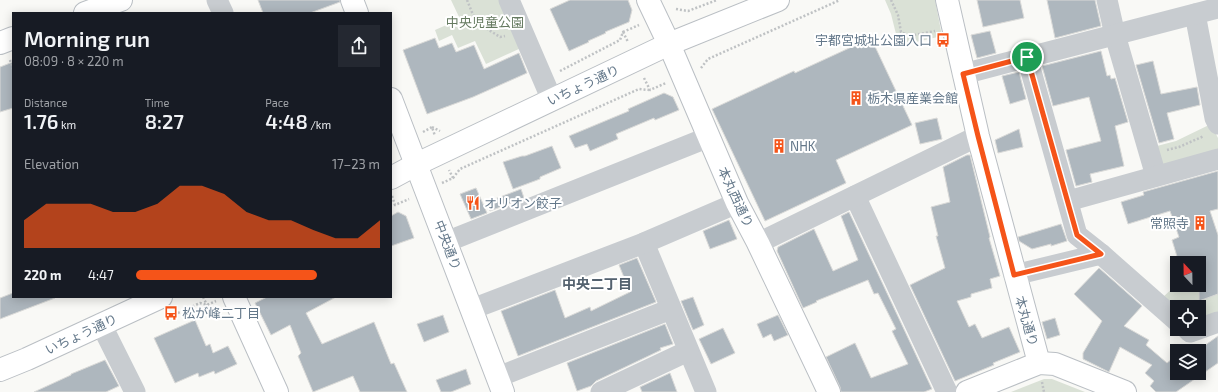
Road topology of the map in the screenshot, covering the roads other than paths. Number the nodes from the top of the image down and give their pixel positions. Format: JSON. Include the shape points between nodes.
{"nodes":[{"id":1,"x":217,"y":0,"type":"edge"},
{"id":2,"x":352,"y":0,"type":"edge"},
{"id":3,"x":509,"y":0,"type":"edge"},
{"id":4,"x":648,"y":0,"type":"edge"},
{"id":5,"x":778,"y":0,"type":"edge"},
{"id":6,"x":947,"y":0,"type":"edge"},
{"id":7,"x":1107,"y":0,"type":"edge"},
{"id":8,"x":1218,"y":8,"type":"edge"},
{"id":9,"x":223,"y":12,"type":"edge"},
{"id":10,"x":357,"y":12,"type":"edge"},
{"id":11,"x":1195,"y":14,"type":"junction"},
{"id":12,"x":1115,"y":34,"type":"junction"},
{"id":13,"x":669,"y":44,"type":"junction"},
{"id":14,"x":1027,"y":57,"type":"junction"},
{"id":15,"x":963,"y":74,"type":"junction"},
{"id":16,"x":1213,"y":84,"type":"edge"},
{"id":17,"x":552,"y":100,"type":"junction"},
{"id":18,"x":392,"y":102,"type":"edge"},
{"id":19,"x":1212,"y":130,"type":"edge"},
{"id":20,"x":978,"y":136,"type":"junction"},
{"id":21,"x":709,"y":137,"type":"junction"},
{"id":22,"x":1218,"y":159,"type":"edge"},
{"id":23,"x":417,"y":164,"type":"junction"},
{"id":24,"x":1156,"y":176,"type":"junction"},
{"id":25,"x":392,"y":177,"type":"edge"},
{"id":26,"x":855,"y":196,"type":"junction"},
{"id":27,"x":1068,"y":201,"type":"junction"},
{"id":28,"x":737,"y":203,"type":"junction"},
{"id":29,"x":446,"y":242,"type":"junction"},
{"id":30,"x":644,"y":243,"type":"junction"},
{"id":31,"x":758,"y":243,"type":"junction"},
{"id":32,"x":1101,"y":254,"type":"junction"},
{"id":33,"x":1014,"y":275,"type":"junction"},
{"id":34,"x":159,"y":298,"type":"edge"},
{"id":35,"x":234,"y":298,"type":"edge"},
{"id":36,"x":472,"y":309,"type":"junction"},
{"id":37,"x":671,"y":309,"type":"junction"},
{"id":38,"x":1170,"y":315,"type":"edge"},
{"id":39,"x":1218,"y":322,"type":"edge"},
{"id":40,"x":101,"y":324,"type":"junction"},
{"id":41,"x":1206,"y":326,"type":"edge"},
{"id":42,"x":688,"y":351,"type":"junction"},
{"id":43,"x":1039,"y":363,"type":"junction"},
{"id":44,"x":0,"y":370,"type":"edge"},
{"id":45,"x":500,"y":388,"type":"edge"},
{"id":46,"x":135,"y":392,"type":"edge"},
{"id":47,"x":276,"y":392,"type":"edge"},
{"id":48,"x":601,"y":392,"type":"edge"},
{"id":49,"x":706,"y":392,"type":"edge"},
{"id":50,"x":829,"y":392,"type":"edge"},
{"id":51,"x":947,"y":392,"type":"edge"},
{"id":52,"x":967,"y":392,"type":"edge"},
{"id":53,"x":1125,"y":392,"type":"edge"}],
"edges":[{"from":1,"to":9,"type":"street"},
{"from":2,"to":10,"type":"street"},
{"from":3,"to":17,"type":"street"},
{"from":4,"to":13,"type":"street","name":"本丸西通り"},
{"from":5,"to":13,"type":"street","name":"いちょう通り"},
{"from":6,"to":15,"type":"street","name":"本丸通り"},
{"from":7,"to":12,"type":"street"},
{"from":8,"to":11,"type":"street"},
{"from":11,"to":12,"type":"street"},
{"from":11,"to":16,"type":"street"},
{"from":12,"to":14,"type":"street"},
{"from":12,"to":24,"type":"street"},
{"from":13,"to":17,"type":"street","name":"いちょう通り"},
{"from":13,"to":21,"type":"street","name":"本丸西通り"},
{"from":14,"to":15,"type":"street"},
{"from":14,"to":27,"type":"street"},
{"from":15,"to":20,"type":"street","name":"本丸通り"},
{"from":16,"to":19,"type":"street","via":[[1215,118]]},
{"from":17,"to":23,"type":"street","name":"いちょう通り"},
{"from":18,"to":23,"type":"street","name":"中央通り"},
{"from":20,"to":26,"type":"street"},
{"from":20,"to":33,"type":"street","name":"本丸通り"},
{"from":21,"to":28,"type":"street","name":"本丸西通り"},
{"from":21,"to":29,"type":"street"},
{"from":22,"to":24,"type":"street"},
{"from":23,"to":25,"type":"street","name":"いちょう通り"},
{"from":23,"to":29,"type":"street","name":"中央通り"},
{"from":24,"to":27,"type":"street"},
{"from":26,"to":31,"type":"street"},
{"from":26,"to":51,"type":"street"},
{"from":27,"to":32,"type":"street","via":[[1077,235]]},
{"from":28,"to":30,"type":"street"},
{"from":28,"to":31,"type":"street","name":"本丸西通り"},
{"from":29,"to":36,"type":"street","name":"中央通り"},
{"from":30,"to":36,"type":"street"},
{"from":30,"to":37,"type":"street"},
{"from":31,"to":50,"type":"street","name":"本丸西通り"},
{"from":32,"to":33,"type":"street"},
{"from":32,"to":38,"type":"street"},
{"from":33,"to":43,"type":"street","name":"本丸通り"},
{"from":34,"to":40,"type":"street","name":"いちょう通り"},
{"from":35,"to":47,"type":"street"},
{"from":36,"to":45,"type":"street","name":"中央通り"},
{"from":37,"to":42,"type":"street"},
{"from":37,"to":45,"type":"street"},
{"from":39,"to":41,"type":"street"},
{"from":40,"to":44,"type":"street","name":"いちょう通り"},
{"from":40,"to":46,"type":"street"},
{"from":42,"to":48,"type":"street"},
{"from":42,"to":49,"type":"street"},
{"from":43,"to":52,"type":"street"},
{"from":43,"to":53,"type":"street","via":[[1055,364]]}]}
